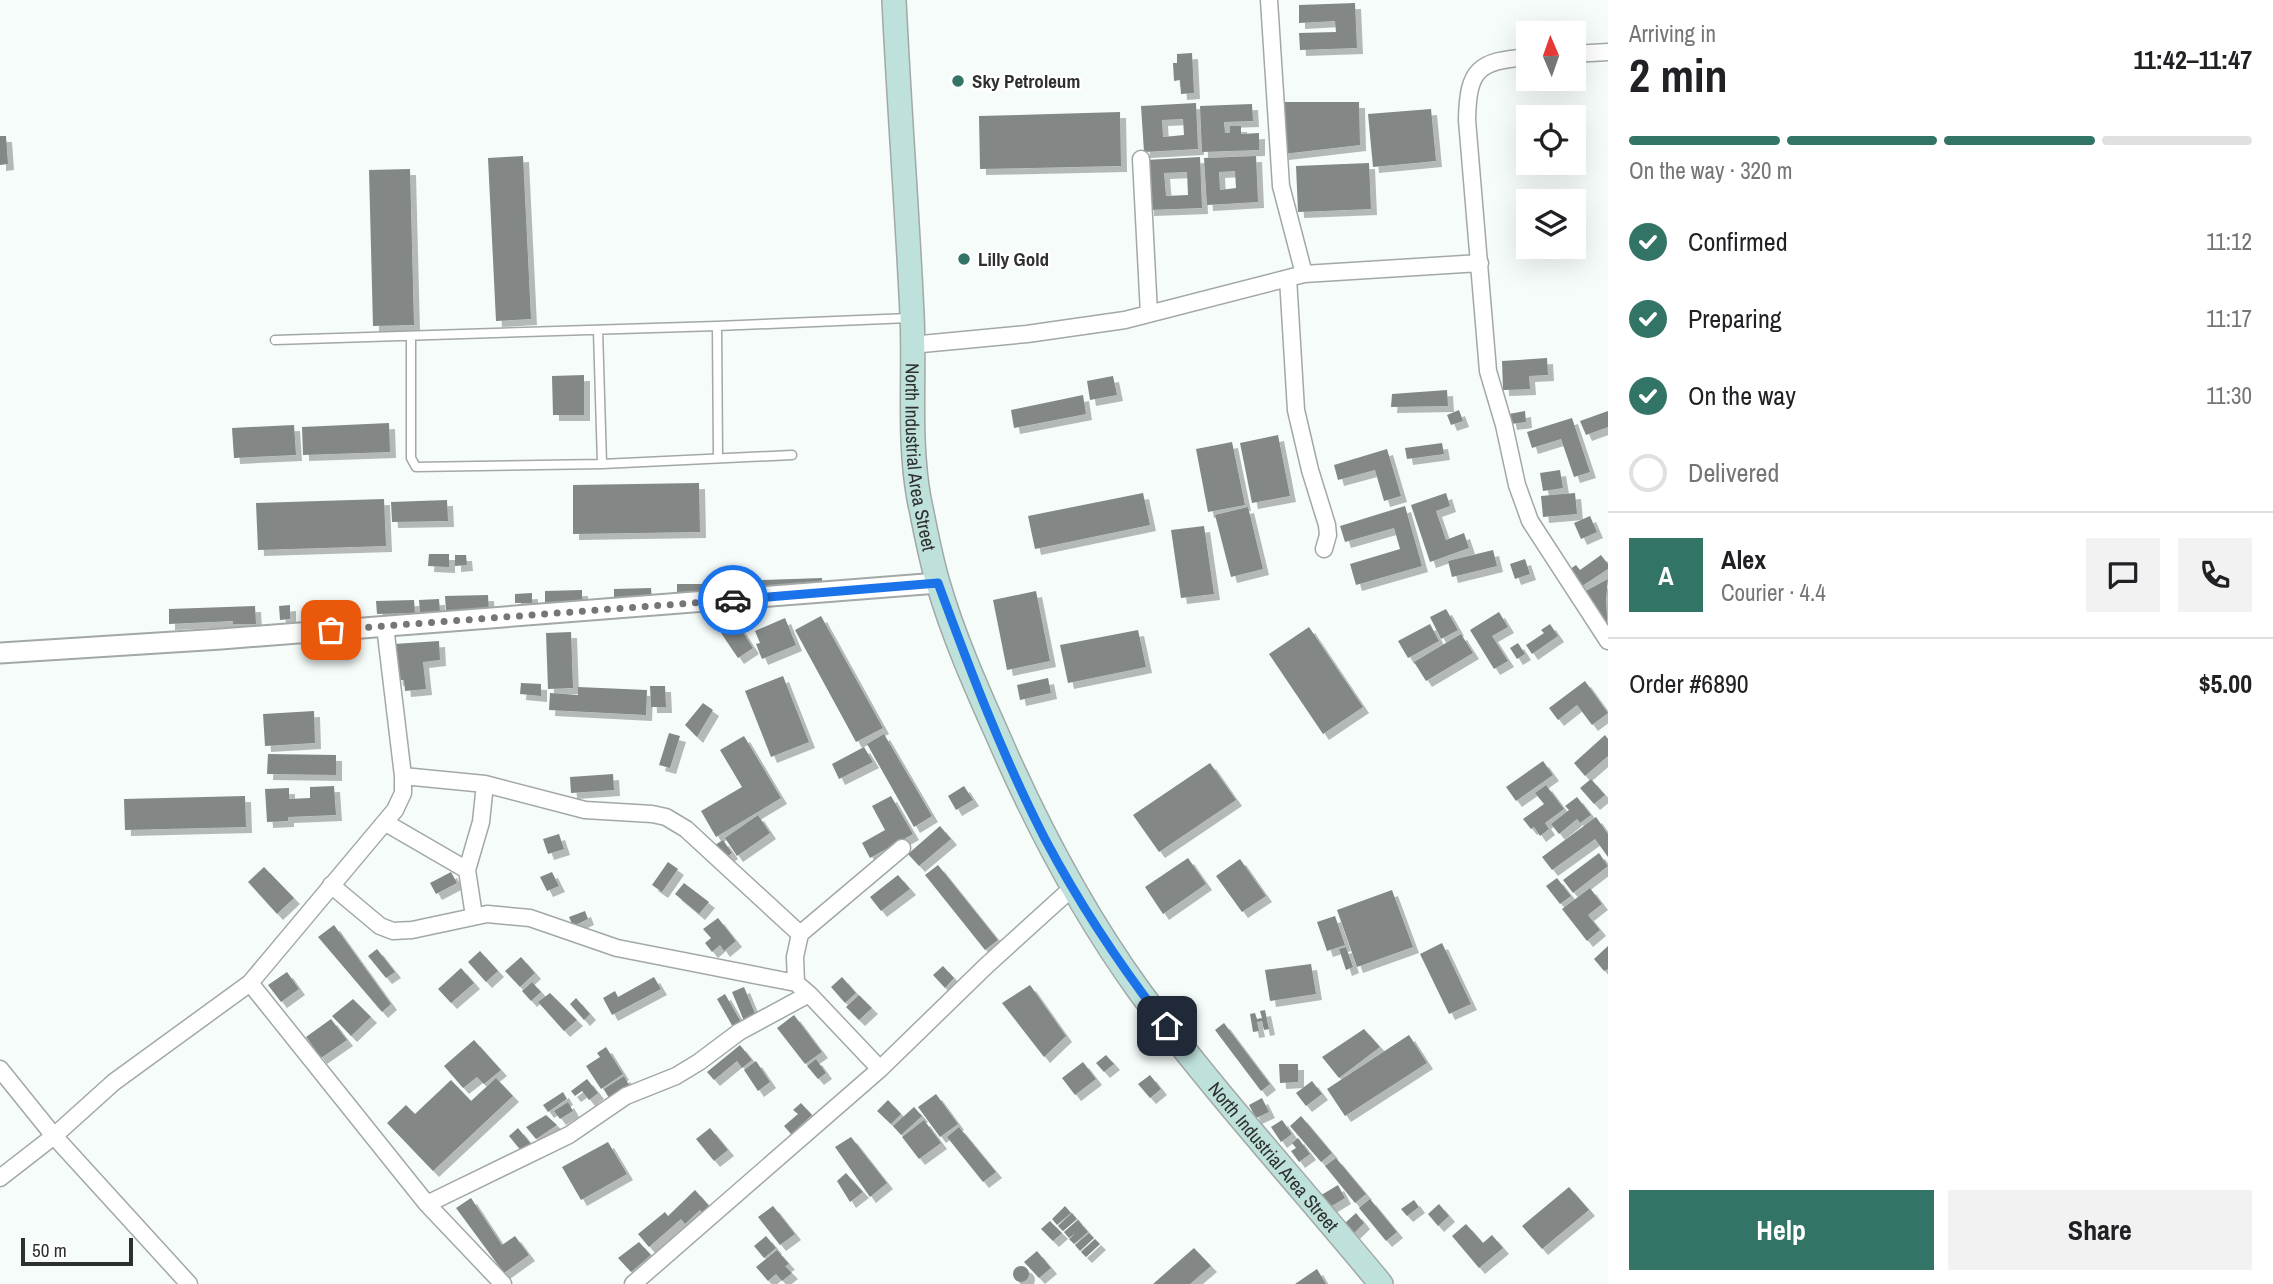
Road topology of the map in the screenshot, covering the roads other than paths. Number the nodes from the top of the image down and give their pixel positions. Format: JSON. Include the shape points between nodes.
{"nodes":[{"id":1,"x":894,"y":0,"type":"edge"},
{"id":2,"x":1269,"y":0,"type":"edge"},
{"id":3,"x":1608,"y":52,"type":"edge"},
{"id":4,"x":1586,"y":53,"type":"edge"},
{"id":5,"x":1516,"y":58,"type":"edge"},
{"id":6,"x":1141,"y":159,"type":"dead end"},
{"id":7,"x":1480,"y":263,"type":"junction"},
{"id":8,"x":1304,"y":274,"type":"junction"},
{"id":9,"x":1288,"y":278,"type":"junction"},
{"id":10,"x":1149,"y":314,"type":"junction"},
{"id":11,"x":912,"y":318,"type":"junction"},
{"id":12,"x":717,"y":326,"type":"junction"},
{"id":13,"x":598,"y":330,"type":"junction"},
{"id":14,"x":411,"y":336,"type":"junction"},
{"id":15,"x":275,"y":340,"type":"dead end"},
{"id":16,"x":911,"y":345,"type":"junction"},
{"id":17,"x":792,"y":455,"type":"dead end"},
{"id":18,"x":718,"y":457,"type":"junction"},
{"id":19,"x":601,"y":464,"type":"junction"},
{"id":20,"x":1324,"y":549,"type":"dead end"},
{"id":21,"x":938,"y":583,"type":"junction"},
{"id":22,"x":385,"y":625,"type":"junction"},
{"id":23,"x":1608,"y":641,"type":"edge"},
{"id":24,"x":0,"y":653,"type":"edge"},
{"id":25,"x":403,"y":776,"type":"junction"},
{"id":26,"x":485,"y":784,"type":"junction"},
{"id":27,"x":386,"y":823,"type":"junction"},
{"id":28,"x":902,"y":848,"type":"dead end"},
{"id":29,"x":467,"y":870,"type":"junction"},
{"id":30,"x":331,"y":885,"type":"junction"},
{"id":31,"x":1072,"y":888,"type":"junction"},
{"id":32,"x":474,"y":916,"type":"junction"},
{"id":33,"x":800,"y":934,"type":"junction"},
{"id":34,"x":250,"y":983,"type":"junction"},
{"id":35,"x":802,"y":988,"type":"junction"},
{"id":36,"x":0,"y":1069,"type":"edge"},
{"id":37,"x":880,"y":1069,"type":"junction"},
{"id":38,"x":54,"y":1136,"type":"junction"},
{"id":39,"x":0,"y":1178,"type":"edge"},
{"id":40,"x":427,"y":1204,"type":"junction"},
{"id":41,"x":189,"y":1284,"type":"edge"},
{"id":42,"x":503,"y":1284,"type":"edge"},
{"id":43,"x":633,"y":1284,"type":"edge"},
{"id":44,"x":1381,"y":1284,"type":"edge"}],
"edges":[{"from":1,"to":11,"type":"main road","name":"North Industrial Area Street"},
{"from":2,"to":8,"type":"street","via":[[1281,186]]},
{"from":3,"to":4,"type":"street"},
{"from":5,"to":7,"type":"street","via":[[1494,61],[1480,69],[1467,94]]},
{"from":6,"to":10,"type":"street"},
{"from":7,"to":8,"type":"street"},
{"from":7,"to":23,"type":"street","via":[[1488,371],[1522,502]]},
{"from":8,"to":9,"type":"street"},
{"from":9,"to":10,"type":"street"},
{"from":9,"to":20,"type":"street","via":[[1296,410],[1327,525]]},
{"from":10,"to":16,"type":"street","via":[[1082,327]]},
{"from":11,"to":12,"type":"lane"},
{"from":11,"to":16,"type":"main road","name":"North Industrial Area Street"},
{"from":12,"to":13,"type":"lane"},
{"from":12,"to":18,"type":"lane"},
{"from":13,"to":14,"type":"lane"},
{"from":13,"to":19,"type":"lane"},
{"from":14,"to":15,"type":"lane"},
{"from":14,"to":19,"type":"lane","via":[[411,458],[416,467]]},
{"from":16,"to":21,"type":"main road","name":"North Industrial Area Street","via":[[911,417],[919,495]]},
{"from":17,"to":18,"type":"lane"},
{"from":18,"to":19,"type":"lane"},
{"from":21,"to":22,"type":"street"},
{"from":21,"to":31,"type":"main road","name":"North Industrial Area Street","via":[[1009,760]]},
{"from":22,"to":24,"type":"street"},
{"from":22,"to":25,"type":"street"},
{"from":25,"to":26,"type":"street"},
{"from":25,"to":27,"type":"street","via":[[403,793]]},
{"from":26,"to":29,"type":"street","via":[[481,822]]},
{"from":26,"to":33,"type":"street","via":[[585,810],[666,817],[687,829]]},
{"from":27,"to":29,"type":"street"},
{"from":27,"to":30,"type":"street"},
{"from":28,"to":33,"type":"street"},
{"from":29,"to":32,"type":"street"},
{"from":30,"to":32,"type":"street","via":[[380,926],[393,930]]},
{"from":30,"to":34,"type":"street"},
{"from":31,"to":37,"type":"street"},
{"from":31,"to":44,"type":"main road","name":"North Industrial Area Street","via":[[1149,1003]]},
{"from":32,"to":35,"type":"street","via":[[530,918],[617,947]]},
{"from":33,"to":35,"type":"street","via":[[795,957]]},
{"from":34,"to":38,"type":"street","via":[[114,1082]]},
{"from":34,"to":40,"type":"street"},
{"from":35,"to":37,"type":"street"},
{"from":35,"to":40,"type":"street","via":[[676,1076],[626,1096],[569,1135]]},
{"from":36,"to":38,"type":"street"},
{"from":37,"to":43,"type":"street"},
{"from":38,"to":39,"type":"street"},
{"from":38,"to":41,"type":"street"},
{"from":40,"to":42,"type":"street"}]}
